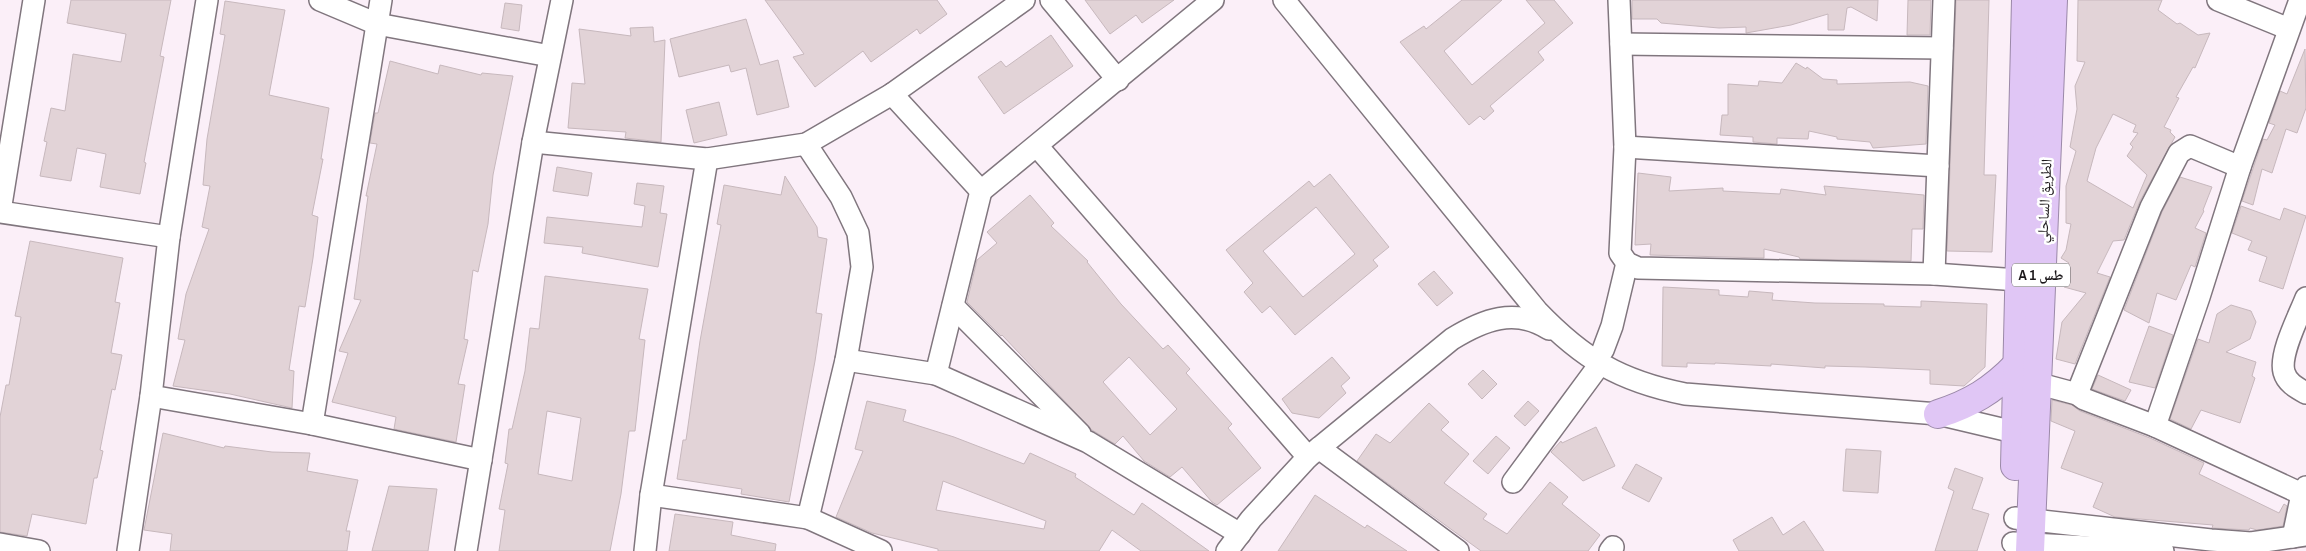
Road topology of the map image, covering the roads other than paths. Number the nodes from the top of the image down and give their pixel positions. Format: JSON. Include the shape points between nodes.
{"nodes":[{"id":1,"x":34,"y":0,"type":"edge"},
{"id":2,"x":206,"y":0,"type":"edge"},
{"id":3,"x":320,"y":0,"type":"edge"},
{"id":4,"x":381,"y":0,"type":"edge"},
{"id":5,"x":562,"y":0,"type":"edge"},
{"id":6,"x":1024,"y":0,"type":"edge"},
{"id":7,"x":1051,"y":0,"type":"edge"},
{"id":8,"x":1213,"y":0,"type":"edge"},
{"id":9,"x":1284,"y":0,"type":"edge"},
{"id":10,"x":1619,"y":0,"type":"edge"},
{"id":11,"x":1944,"y":0,"type":"edge"},
{"id":12,"x":2026,"y":0,"type":"edge"},
{"id":13,"x":2053,"y":0,"type":"edge"},
{"id":14,"x":2218,"y":0,"type":"edge"},
{"id":15,"x":2300,"y":0,"type":"edge"},
{"id":16,"x":376,"y":24,"type":"junction"},
{"id":17,"x":2289,"y":29,"type":"junction"},
{"id":18,"x":1621,"y":44,"type":"junction"},
{"id":19,"x":1942,"y":48,"type":"junction"},
{"id":20,"x":550,"y":56,"type":"junction"},
{"id":21,"x":1118,"y":80,"type":"junction"},
{"id":22,"x":892,"y":94,"type":"junction"},
{"id":23,"x":533,"y":142,"type":"junction"},
{"id":24,"x":806,"y":144,"type":"junction"},
{"id":25,"x":1036,"y":146,"type":"junction"},
{"id":26,"x":1625,"y":148,"type":"junction"},
{"id":27,"x":706,"y":159,"type":"junction"},
{"id":28,"x":1938,"y":166,"type":"junction"},
{"id":29,"x":2240,"y":167,"type":"junction"},
{"id":30,"x":981,"y":191,"type":"junction"},
{"id":31,"x":0,"y":211,"type":"edge"},
{"id":32,"x":169,"y":237,"type":"junction"},
{"id":33,"x":1627,"y":262,"type":"junction"},
{"id":34,"x":1934,"y":274,"type":"junction"},
{"id":35,"x":2018,"y":280,"type":"junction"},
{"id":36,"x":1516,"y":283,"type":"junction"},
{"id":37,"x":2306,"y":298,"type":"edge"},
{"id":38,"x":953,"y":306,"type":"junction"},
{"id":39,"x":1561,"y":336,"type":"junction"},
{"id":40,"x":1601,"y":357,"type":"junction"},
{"id":41,"x":846,"y":360,"type":"junction"},
{"id":42,"x":936,"y":374,"type":"junction"},
{"id":43,"x":2026,"y":375,"type":"junction"},
{"id":44,"x":2306,"y":393,"type":"edge"},
{"id":45,"x":2077,"y":394,"type":"junction"},
{"id":46,"x":151,"y":396,"type":"junction"},
{"id":47,"x":1938,"y":414,"type":"junction"},
{"id":48,"x":312,"y":424,"type":"junction"},
{"id":49,"x":2155,"y":426,"type":"junction"},
{"id":50,"x":2024,"y":435,"type":"junction"},
{"id":51,"x":1088,"y":442,"type":"junction"},
{"id":52,"x":1314,"y":453,"type":"junction"},
{"id":53,"x":480,"y":460,"type":"junction"},
{"id":54,"x":1513,"y":482,"type":"dead end"},
{"id":55,"x":2304,"y":490,"type":"edge"},
{"id":56,"x":651,"y":495,"type":"junction"},
{"id":57,"x":808,"y":518,"type":"junction"},
{"id":58,"x":2299,"y":536,"type":"edge"},
{"id":59,"x":2022,"y":538,"type":"edge"},
{"id":60,"x":1234,"y":543,"type":"edge"},
{"id":61,"x":0,"y":544,"type":"edge"},
{"id":62,"x":2116,"y":550,"type":"edge"},
{"id":63,"x":40,"y":551,"type":"edge"},
{"id":64,"x":128,"y":551,"type":"edge"},
{"id":65,"x":466,"y":551,"type":"edge"},
{"id":66,"x":645,"y":551,"type":"edge"},
{"id":67,"x":881,"y":551,"type":"edge"},
{"id":68,"x":1458,"y":551,"type":"edge"},
{"id":69,"x":2163,"y":551,"type":"edge"}],
"edges":[{"from":1,"to":31,"type":"street"},
{"from":2,"to":32,"type":"street"},
{"from":3,"to":16,"type":"street"},
{"from":4,"to":16,"type":"street"},
{"from":5,"to":20,"type":"street"},
{"from":6,"to":22,"type":"street"},
{"from":7,"to":21,"type":"street"},
{"from":8,"to":21,"type":"street"},
{"from":9,"to":36,"type":"street"},
{"from":10,"to":18,"type":"street"},
{"from":11,"to":19,"type":"street"},
{"from":12,"to":35,"type":"highway","name":"الطريق الساحلي","number":"A 1 طس"},
{"from":13,"to":43,"type":"highway","name":"الطريق الساحلي","number":"A 1 طس"},
{"from":14,"to":17,"type":"street"},
{"from":15,"to":17,"type":"street"},
{"from":16,"to":20,"type":"street"},
{"from":16,"to":48,"type":"street"},
{"from":17,"to":29,"type":"street"},
{"from":18,"to":19,"type":"street"},
{"from":18,"to":26,"type":"street"},
{"from":19,"to":28,"type":"street"},
{"from":20,"to":23,"type":"street"},
{"from":21,"to":25,"type":"street"},
{"from":22,"to":24,"type":"street"},
{"from":22,"to":30,"type":"street"},
{"from":23,"to":27,"type":"street"},
{"from":23,"to":53,"type":"street"},
{"from":24,"to":27,"type":"street"},
{"from":24,"to":41,"type":"street","via":[[841,196],[858,233],[862,267]]},
{"from":25,"to":30,"type":"street"},
{"from":25,"to":52,"type":"street"},
{"from":26,"to":28,"type":"street"},
{"from":26,"to":33,"type":"street","via":[[1620,253]]},
{"from":27,"to":56,"type":"street"},
{"from":28,"to":34,"type":"street"},
{"from":29,"to":45,"type":"street","via":[[2190,146],[2179,153],[2151,208]]},
{"from":29,"to":49,"type":"street"},
{"from":30,"to":38,"type":"street"},
{"from":31,"to":32,"type":"street"},
{"from":32,"to":46,"type":"street"},
{"from":33,"to":34,"type":"street","via":[[1638,268]]},
{"from":33,"to":40,"type":"street"},
{"from":34,"to":35,"type":"street"},
{"from":35,"to":43,"type":"highway","name":"الطريق الساحلي","number":"A 1 طس"},
{"from":36,"to":39,"type":"street"},
{"from":36,"to":40,"type":"street"},
{"from":37,"to":44,"type":"street","via":[[2283,359],[2284,373],[2292,385]]},
{"from":38,"to":42,"type":"street"},
{"from":38,"to":51,"type":"street"},
{"from":39,"to":40,"type":"street"},
{"from":39,"to":52,"type":"street","via":[[1542,324],[1520,318],[1497,318],[1475,325],[1452,340]]},
{"from":40,"to":47,"type":"street","via":[[1624,377],[1685,394]]},
{"from":40,"to":54,"type":"street"},
{"from":41,"to":42,"type":"street"},
{"from":41,"to":57,"type":"street"},
{"from":42,"to":51,"type":"street"},
{"from":43,"to":45,"type":"street"},
{"from":43,"to":47,"type":"highway","via":[[2000,382],[1982,396]]},
{"from":43,"to":50,"type":"highway","name":"الطريق الساحلي","number":"A 1 طس"},
{"from":45,"to":49,"type":"street"},
{"from":46,"to":48,"type":"street"},
{"from":46,"to":64,"type":"street"},
{"from":47,"to":50,"type":"street"},
{"from":48,"to":53,"type":"street"},
{"from":49,"to":55,"type":"street"},
{"from":50,"to":59,"type":"highway","name":"الطريق الساحلي","number":"A 1 طس"},
{"from":51,"to":60,"type":"street"},
{"from":52,"to":60,"type":"street","via":[[1251,519]]},
{"from":52,"to":68,"type":"street"},
{"from":53,"to":65,"type":"street"},
{"from":55,"to":58,"type":"street"},
{"from":56,"to":57,"type":"street"},
{"from":56,"to":66,"type":"street"},
{"from":57,"to":67,"type":"street"},
{"from":58,"to":59,"type":"street","via":[[2251,543]]},
{"from":59,"to":62,"type":"street"},
{"from":61,"to":63,"type":"street"},
{"from":62,"to":69,"type":"street"}]}
